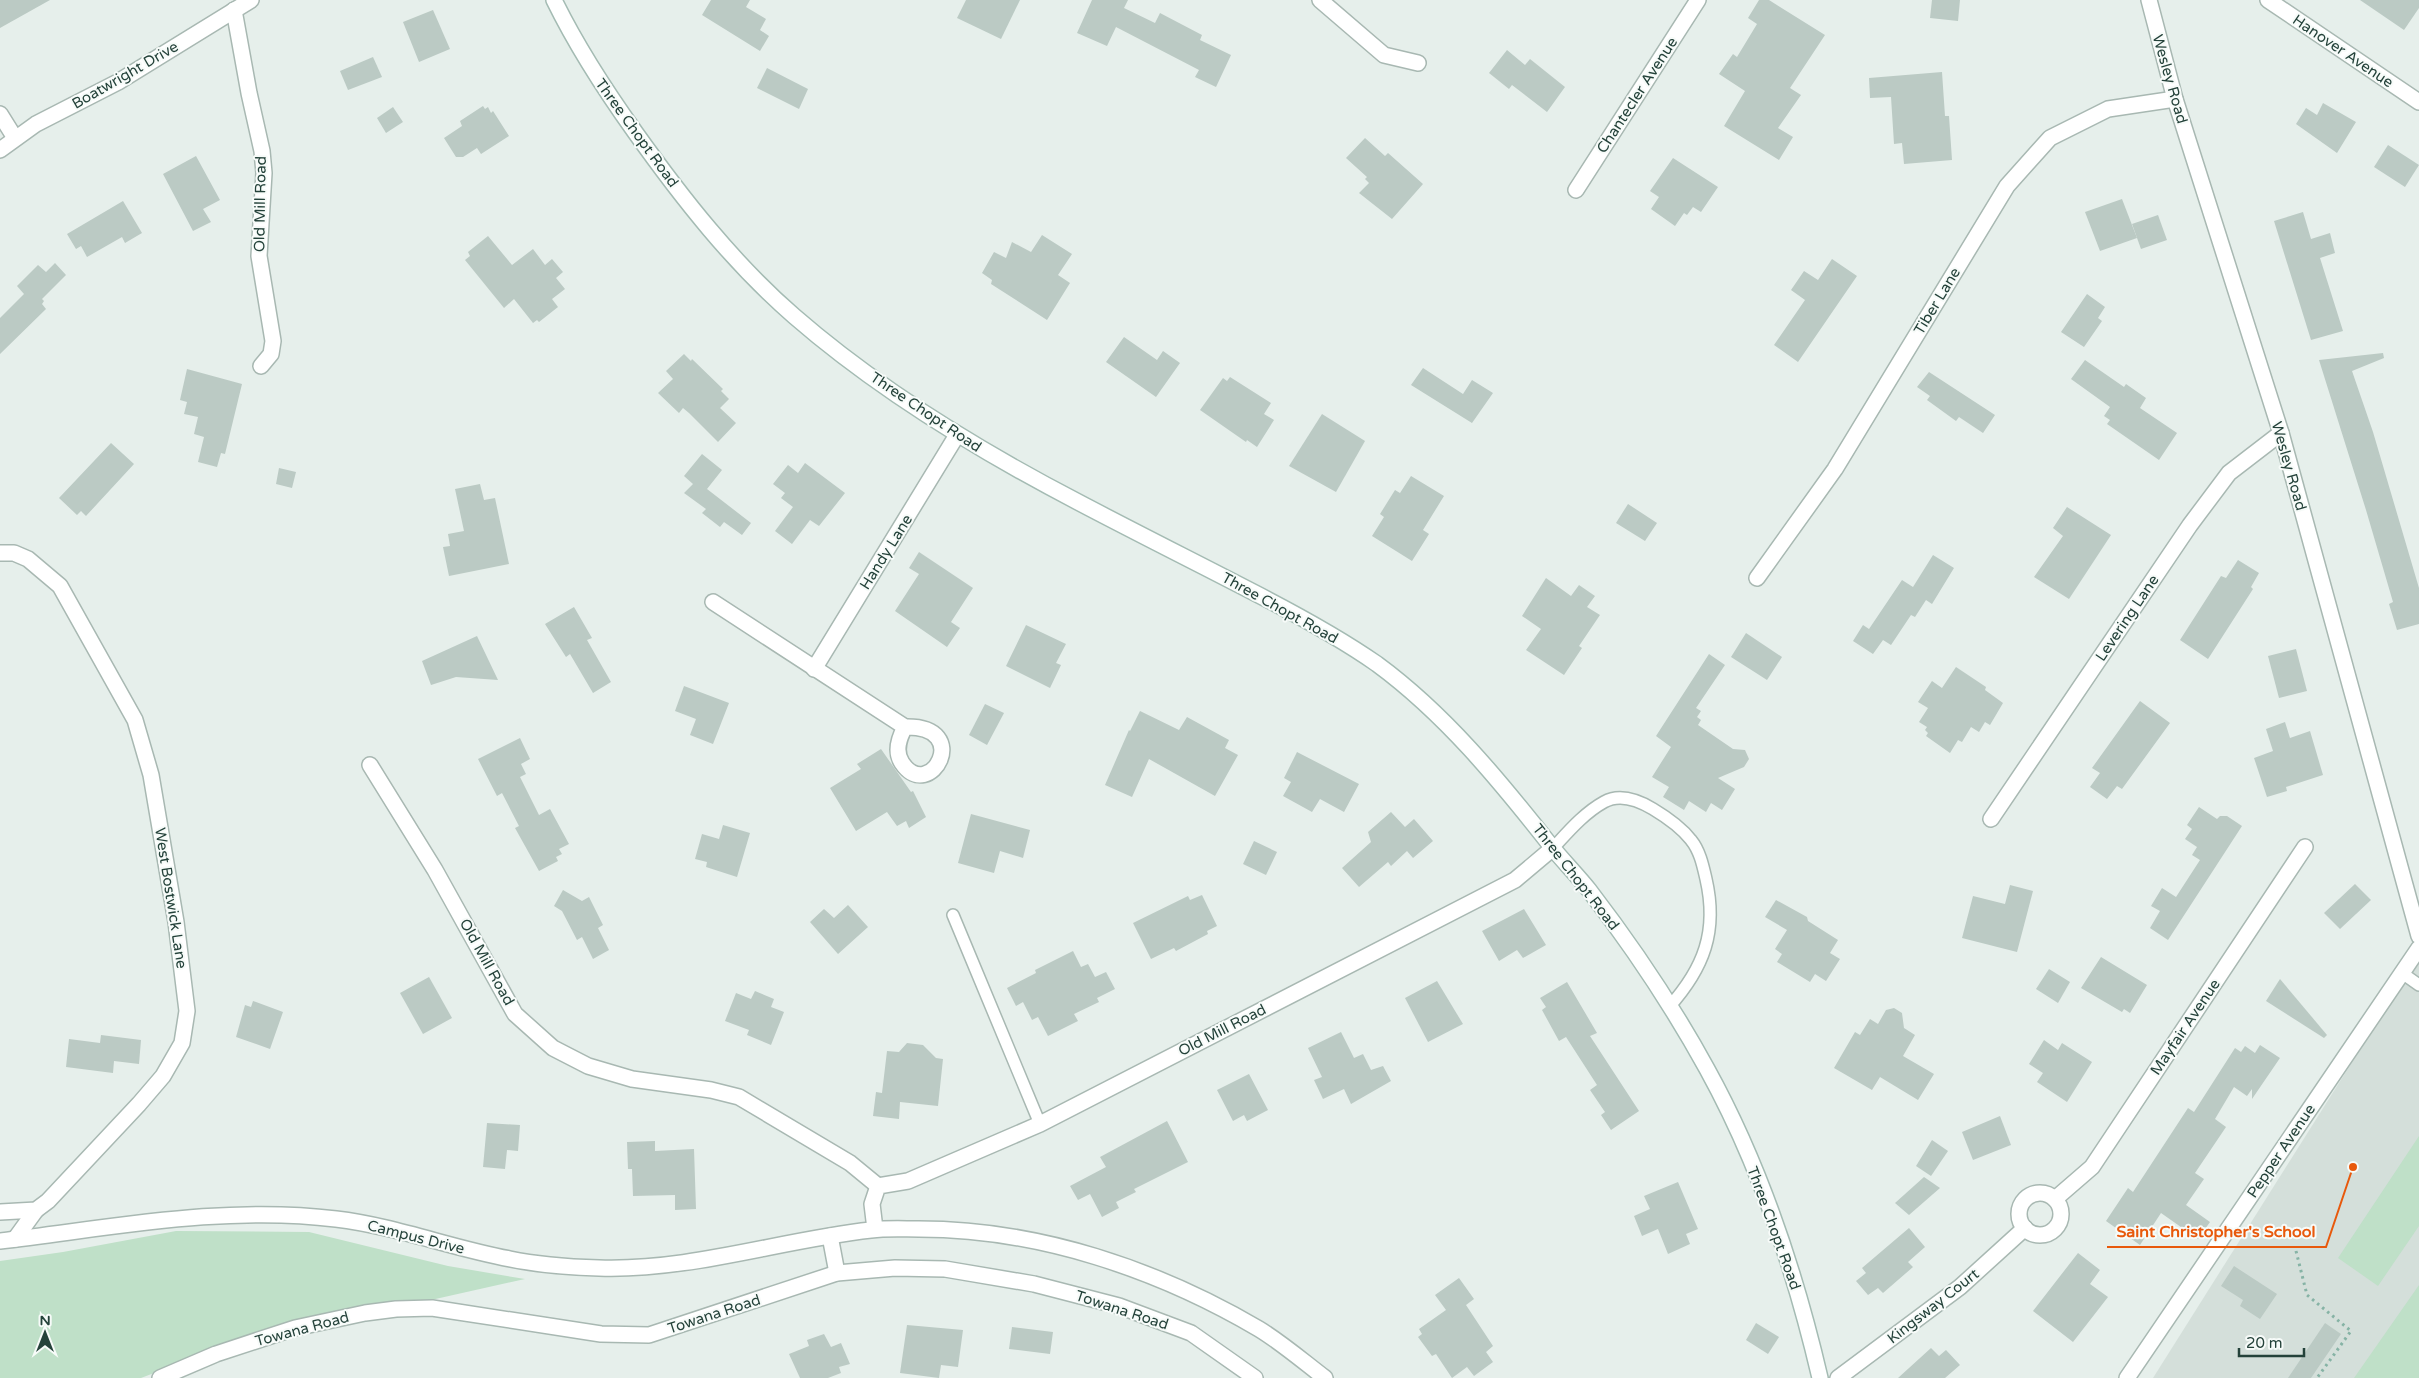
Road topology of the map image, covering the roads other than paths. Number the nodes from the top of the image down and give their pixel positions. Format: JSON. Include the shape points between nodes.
{"nodes":[{"id":1,"x":250,"y":0,"type":"edge"},
{"id":2,"x":554,"y":0,"type":"edge"},
{"id":3,"x":1320,"y":0,"type":"edge"},
{"id":4,"x":1698,"y":0,"type":"edge"},
{"id":5,"x":2148,"y":0,"type":"edge"},
{"id":6,"x":2268,"y":0,"type":"edge"},
{"id":7,"x":234,"y":10,"type":"junction"},
{"id":8,"x":1418,"y":62,"type":"dead end"},
{"id":9,"x":2174,"y":100,"type":"junction"},
{"id":10,"x":2419,"y":102,"type":"edge"},
{"id":11,"x":0,"y":114,"type":"edge"},
{"id":12,"x":15,"y":138,"type":"junction"},
{"id":13,"x":0,"y":150,"type":"edge"},
{"id":14,"x":1576,"y":190,"type":"dead end"},
{"id":15,"x":261,"y":366,"type":"dead end"},
{"id":16,"x":2280,"y":433,"type":"junction"},
{"id":17,"x":958,"y":435,"type":"junction"},
{"id":18,"x":0,"y":552,"type":"edge"},
{"id":19,"x":1757,"y":578,"type":"dead end"},
{"id":20,"x":713,"y":602,"type":"dead end"},
{"id":21,"x":814,"y":669,"type":"junction"},
{"id":22,"x":905,"y":727,"type":"dead end"},
{"id":23,"x":370,"y":765,"type":"dead end"},
{"id":24,"x":1991,"y":819,"type":"dead end"},
{"id":25,"x":2305,"y":847,"type":"dead end"},
{"id":26,"x":1553,"y":848,"type":"junction"},
{"id":27,"x":953,"y":916,"type":"dead end"},
{"id":28,"x":2419,"y":936,"type":"edge"},
{"id":29,"x":2419,"y":948,"type":"edge"},
{"id":30,"x":2402,"y":973,"type":"junction"},
{"id":31,"x":2419,"y":985,"type":"edge"},
{"id":32,"x":1669,"y":1007,"type":"junction"},
{"id":33,"x":1040,"y":1124,"type":"junction"},
{"id":34,"x":878,"y":1186,"type":"junction"},
{"id":35,"x":2055,"y":1199,"type":"junction"},
{"id":36,"x":36,"y":1210,"type":"junction"},
{"id":37,"x":0,"y":1212,"type":"edge"},
{"id":38,"x":2025,"y":1228,"type":"junction"},
{"id":39,"x":874,"y":1229,"type":"junction"},
{"id":40,"x":830,"y":1236,"type":"junction"},
{"id":41,"x":7,"y":1240,"type":"edge"},
{"id":42,"x":837,"y":1273,"type":"junction"},
{"id":43,"x":160,"y":1378,"type":"edge"},
{"id":44,"x":1255,"y":1378,"type":"edge"},
{"id":45,"x":1325,"y":1378,"type":"edge"},
{"id":46,"x":1820,"y":1378,"type":"edge"},
{"id":47,"x":1838,"y":1378,"type":"edge"},
{"id":48,"x":2127,"y":1378,"type":"edge"}],
"edges":[{"from":1,"to":7,"type":"street","name":"Boatwright Drive"},
{"from":2,"to":17,"type":"street","name":"Three Chopt Road","via":[[572,38],[605,90],[665,174],[734,256],[794,315],[848,359]]},
{"from":3,"to":8,"type":"street","via":[[1384,55]]},
{"from":4,"to":14,"type":"street","name":"Chantecler Avenue"},
{"from":5,"to":9,"type":"street","name":"Wesley Road"},
{"from":6,"to":10,"type":"street","name":"Hanover Avenue"},
{"from":7,"to":12,"type":"street","name":"Boatwright Drive","via":[[118,82]]},
{"from":7,"to":15,"type":"street","name":"Old Mill Road","via":[[264,173],[259,256],[273,341],[271,354]]},
{"from":9,"to":16,"type":"street","name":"Wesley Road"},
{"from":9,"to":19,"type":"street","name":"Tiber Lane","via":[[2108,109],[2050,138],[2007,186],[1835,470]]},
{"from":11,"to":12,"type":"street"},
{"from":12,"to":13,"type":"street","name":"Boatwright Drive"},
{"from":16,"to":24,"type":"street","name":"Levering Lane","via":[[2229,474],[2185,533]]},
{"from":16,"to":28,"type":"street","name":"Wesley Road"},
{"from":17,"to":21,"type":"street","name":"Handy Lane"},
{"from":17,"to":26,"type":"street","name":"Three Chopt Road","via":[[1072,500],[1297,615],[1376,664],[1451,729],[1529,816]]},
{"from":18,"to":36,"type":"street","name":"West Bostwick Lane","via":[[28,559],[60,586],[135,720],[151,775],[176,922],[187,1011],[182,1042],[163,1076]]},
{"from":20,"to":21,"type":"street"},
{"from":21,"to":22,"type":"street"},
{"from":23,"to":34,"type":"street","name":"Old Mill Road","via":[[515,1014],[553,1048],[588,1066],[632,1080],[711,1090],[739,1097],[850,1163]]},
{"from":25,"to":35,"type":"street","name":"Mayfair Avenue","via":[[2092,1167]]},
{"from":26,"to":32,"type":"street","name":"Three Chopt Road","via":[[1586,887]]},
{"from":26,"to":32,"type":"lane","via":[[1604,802],[1620,798],[1646,805],[1670,819],[1692,841],[1703,863],[1708,888],[1709,935],[1696,971]]},
{"from":26,"to":33,"type":"street","name":"Old Mill Road","via":[[1515,880]]},
{"from":27,"to":33,"type":"lane"},
{"from":29,"to":30,"type":"street","name":"Pepper Avenue"},
{"from":30,"to":31,"type":"lane"},
{"from":30,"to":48,"type":"street","name":"Pepper Avenue"},
{"from":32,"to":46,"type":"street","name":"Three Chopt Road","via":[[1711,1077],[1767,1201],[1793,1279]]},
{"from":33,"to":34,"type":"street","name":"Old Mill Road","via":[[908,1181]]},
{"from":34,"to":39,"type":"street","via":[[872,1204]]},
{"from":35,"to":38,"type":"street","via":[[2061,1213],[2052,1231],[2038,1234]]},
{"from":35,"to":38,"type":"street","via":[[2044,1193],[2025,1198],[2019,1210]]},
{"from":36,"to":37,"type":"street"},
{"from":36,"to":41,"type":"street","name":"West Bostwick Lane"},
{"from":38,"to":47,"type":"street","name":"Kingsway Court","via":[[1960,1287]]},
{"from":39,"to":40,"type":"street"},
{"from":39,"to":45,"type":"street","via":[[941,1229],[1020,1238],[1130,1268],[1195,1294],[1262,1331]]},
{"from":40,"to":41,"type":"street","name":"Campus Drive","via":[[677,1263],[603,1268],[511,1260],[393,1229],[294,1215],[233,1215]]},
{"from":40,"to":42,"type":"street"},
{"from":42,"to":43,"type":"street","name":"Towana Road","via":[[649,1335],[601,1334],[432,1308],[396,1309],[294,1328],[216,1354]]},
{"from":42,"to":44,"type":"street","name":"Towana Road","via":[[895,1268],[945,1269],[1034,1284],[1119,1306],[1191,1333]]}]}
